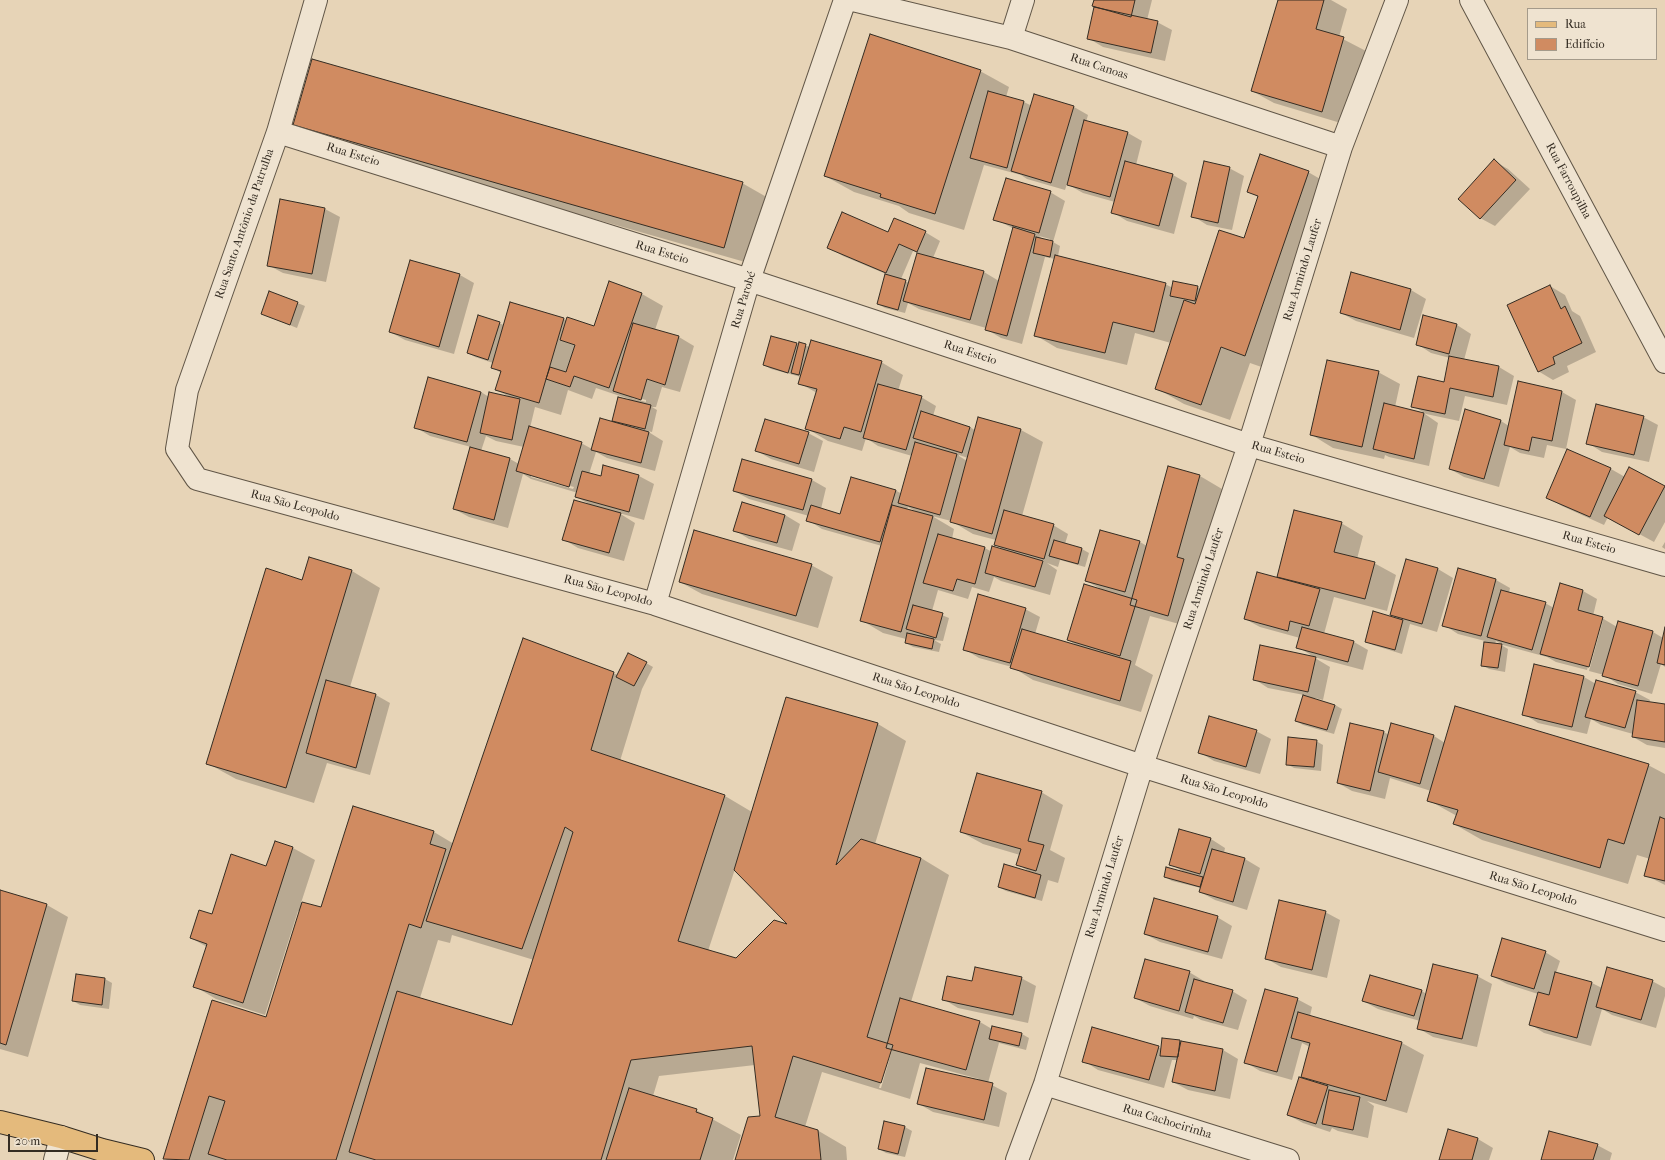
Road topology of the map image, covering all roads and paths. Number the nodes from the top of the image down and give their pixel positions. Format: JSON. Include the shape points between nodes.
{"nodes":[{"id":1,"x":316,"y":0,"type":"edge"},
{"id":2,"x":845,"y":0,"type":"edge"},
{"id":3,"x":853,"y":0,"type":"edge"},
{"id":4,"x":1023,"y":0,"type":"edge"},
{"id":5,"x":1397,"y":0,"type":"edge"},
{"id":6,"x":1471,"y":0,"type":"edge"},
{"id":7,"x":1011,"y":38,"type":"junction"},
{"id":8,"x":278,"y":132,"type":"junction"},
{"id":9,"x":1341,"y":147,"type":"junction"},
{"id":10,"x":749,"y":280,"type":"junction"},
{"id":11,"x":1665,"y":362,"type":"edge"},
{"id":12,"x":1249,"y":445,"type":"junction"},
{"id":13,"x":177,"y":449,"type":"joint"},
{"id":14,"x":1665,"y":565,"type":"edge"},
{"id":15,"x":655,"y":604,"type":"junction"},
{"id":16,"x":1142,"y":766,"type":"junction"},
{"id":17,"x":1665,"y":930,"type":"edge"},
{"id":18,"x":1046,"y":1084,"type":"junction"},
{"id":19,"x":0,"y":1122,"type":"edge"},
{"id":20,"x":61,"y":1137,"type":"junction"},
{"id":21,"x":55,"y":1160,"type":"edge"},
{"id":22,"x":143,"y":1160,"type":"edge"},
{"id":23,"x":1017,"y":1160,"type":"edge"},
{"id":24,"x":1288,"y":1160,"type":"edge"}],
"edges":[{"from":1,"to":8,"type":"street","name":"Rua Santo Antônio da Patrulha"},
{"from":2,"to":10,"type":"street","name":"Rua Parobé"},
{"from":3,"to":7,"type":"street","name":"Rua Canoas"},
{"from":4,"to":7,"type":"street"},
{"from":5,"to":9,"type":"street","name":"Rua Armindo Laufer"},
{"from":6,"to":11,"type":"street","name":"Rua Farroupilha"},
{"from":7,"to":9,"type":"street","name":"Rua Canoas"},
{"from":8,"to":10,"type":"street","name":"Rua Esteio"},
{"from":8,"to":13,"type":"street","name":"Rua Santo Antônio da Patrulha","via":[[187,390]]},
{"from":9,"to":12,"type":"street","name":"Rua Armindo Laufer"},
{"from":10,"to":12,"type":"street","name":"Rua Esteio"},
{"from":10,"to":15,"type":"street","name":"Rua Parobé"},
{"from":12,"to":14,"type":"street","name":"Rua Esteio"},
{"from":12,"to":16,"type":"street","name":"Rua Armindo Laufer"},
{"from":13,"to":15,"type":"street","name":"Rua São Leopoldo","via":[[196,479]]},
{"from":15,"to":16,"type":"street","name":"Rua São Leopoldo"},
{"from":16,"to":17,"type":"street","name":"Rua São Leopoldo"},
{"from":16,"to":18,"type":"street","name":"Rua Armindo Laufer"},
{"from":18,"to":23,"type":"street","name":"Rua Armindo Laufer"},
{"from":18,"to":24,"type":"street","name":"Rua Cachoeirinha"},
{"from":19,"to":20,"type":"main road"},
{"from":20,"to":21,"type":"street"},
{"from":20,"to":22,"type":"main road"}]}
